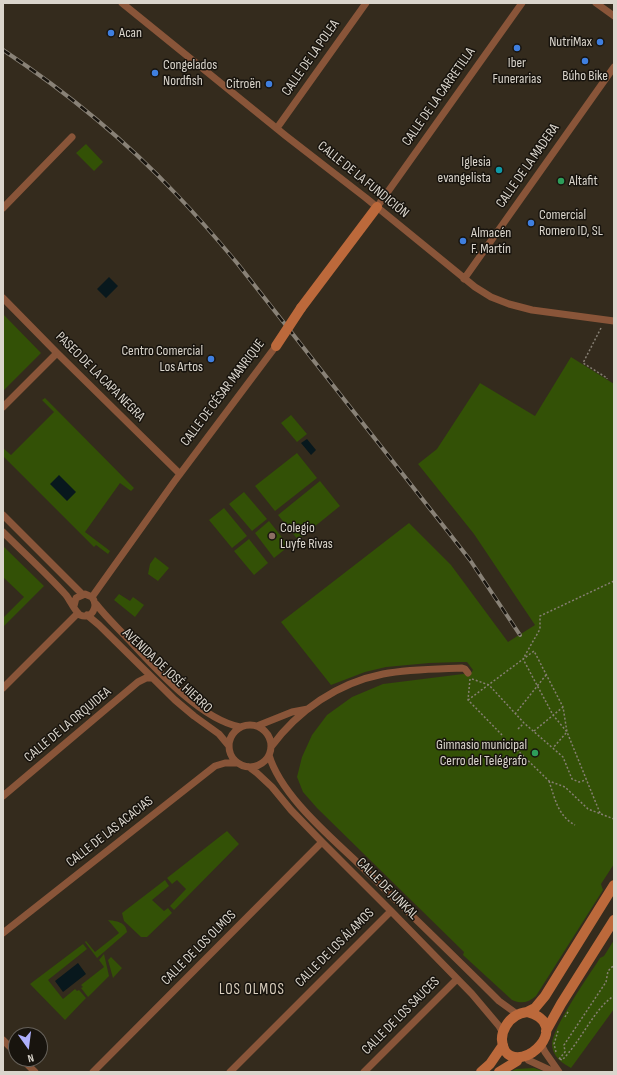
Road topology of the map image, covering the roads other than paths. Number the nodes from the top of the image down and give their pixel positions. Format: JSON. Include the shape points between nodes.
{"nodes":[{"id":1,"x":122,"y":3,"type":"edge"},
{"id":2,"x":366,"y":3,"type":"edge"},
{"id":3,"x":522,"y":3,"type":"edge"},
{"id":4,"x":596,"y":3,"type":"edge"},
{"id":5,"x":614,"y":16,"type":"edge"},
{"id":6,"x":614,"y":67,"type":"edge"},
{"id":7,"x":276,"y":128,"type":"junction"},
{"id":8,"x":72,"y":137,"type":"dead end"},
{"id":9,"x":377,"y":207,"type":"junction"},
{"id":10,"x":3,"y":208,"type":"edge"},
{"id":11,"x":464,"y":279,"type":"junction"},
{"id":12,"x":3,"y":298,"type":"edge"},
{"id":13,"x":614,"y":321,"type":"edge"},
{"id":14,"x":276,"y":346,"type":"joint"},
{"id":15,"x":57,"y":353,"type":"junction"},
{"id":16,"x":3,"y":407,"type":"edge"},
{"id":17,"x":180,"y":474,"type":"junction"},
{"id":18,"x":3,"y":515,"type":"edge"},
{"id":19,"x":3,"y":532,"type":"edge"},
{"id":20,"x":82,"y":594,"type":"junction"},
{"id":21,"x":92,"y":597,"type":"junction"},
{"id":22,"x":96,"y":604,"type":"junction"},
{"id":23,"x":74,"y":606,"type":"junction"},
{"id":24,"x":78,"y":613,"type":"junction"},
{"id":25,"x":87,"y":616,"type":"junction"},
{"id":26,"x":468,"y":673,"type":"dead end"},
{"id":27,"x":152,"y":678,"type":"junction"},
{"id":28,"x":4,"y":686,"type":"edge"},
{"id":29,"x":308,"y":709,"type":"junction"},
{"id":30,"x":257,"y":726,"type":"junction"},
{"id":31,"x":240,"y":727,"type":"junction"},
{"id":32,"x":229,"y":746,"type":"junction"},
{"id":33,"x":271,"y":747,"type":"junction"},
{"id":34,"x":269,"y":755,"type":"junction"},
{"id":35,"x":237,"y":763,"type":"junction"},
{"id":36,"x":248,"y":767,"type":"junction"},
{"id":37,"x":3,"y":796,"type":"edge"},
{"id":38,"x":322,"y":842,"type":"junction"},
{"id":39,"x":614,"y":885,"type":"edge"},
{"id":40,"x":392,"y":911,"type":"junction"},
{"id":41,"x":614,"y":920,"type":"edge"},
{"id":42,"x":3,"y":933,"type":"edge"},
{"id":43,"x":456,"y":979,"type":"junction"},
{"id":44,"x":522,"y":1013,"type":"junction"},
{"id":45,"x":546,"y":1031,"type":"junction"},
{"id":46,"x":503,"y":1033,"type":"junction"},
{"id":47,"x":503,"y":1045,"type":"junction"},
{"id":48,"x":542,"y":1046,"type":"junction"},
{"id":49,"x":528,"y":1060,"type":"junction"},
{"id":50,"x":517,"y":1061,"type":"junction"},
{"id":51,"x":94,"y":1072,"type":"edge"},
{"id":52,"x":230,"y":1072,"type":"edge"},
{"id":53,"x":364,"y":1072,"type":"edge"},
{"id":54,"x":481,"y":1072,"type":"edge"},
{"id":55,"x":499,"y":1072,"type":"edge"},
{"id":56,"x":554,"y":1072,"type":"edge"},
{"id":57,"x":559,"y":1072,"type":"edge"}],
"edges":[{"from":1,"to":7,"type":"street","name":"CALLE DE LA FUNDICIÓN"},
{"from":2,"to":7,"type":"street","name":"CALLE DE LA POLEA"},
{"from":3,"to":9,"type":"street","name":"CALLE DE LA CARRETILLA"},
{"from":4,"to":5,"type":"street"},
{"from":6,"to":11,"type":"street","name":"CALLE DE LA MADERA"},
{"from":7,"to":9,"type":"street","name":"CALLE DE LA FUNDICIÓN"},
{"from":8,"to":10,"type":"street"},
{"from":9,"to":11,"type":"street","name":"CALLE DE LA FUNDICIÓN"},
{"from":9,"to":14,"type":"main road","name":"CALLE DE CÉSAR MANRIQUE","bridge":true,"via":[[301,308]]},
{"from":11,"to":13,"type":"street","name":"CALLE DE LA FUNDICIÓN","via":[[492,297],[509,304],[532,310]]},
{"from":12,"to":15,"type":"street","name":"PASEO DE LA CAPA NEGRA"},
{"from":14,"to":17,"type":"street","name":"CALLE DE CÉSAR MANRIQUE"},
{"from":15,"to":16,"type":"street"},
{"from":15,"to":17,"type":"street","name":"PASEO DE LA CAPA NEGRA"},
{"from":17,"to":21,"type":"street","name":"CALLE DE CÉSAR MANRIQUE"},
{"from":18,"to":20,"type":"street"},
{"from":19,"to":23,"type":"street"},
{"from":20,"to":21,"type":"street"},
{"from":20,"to":23,"type":"street","via":[[76,598]]},
{"from":21,"to":22,"type":"street"},
{"from":22,"to":25,"type":"street","via":[[94,612]]},
{"from":22,"to":31,"type":"street","name":"AVENIDA DE JOSÉ HIERRO","via":[[144,657],[182,693],[215,717]]},
{"from":23,"to":24,"type":"street"},
{"from":24,"to":25,"type":"street"},
{"from":24,"to":28,"type":"street"},
{"from":25,"to":27,"type":"street","name":"AVENIDA DE JOSÉ HIERRO"},
{"from":26,"to":29,"type":"street","via":[[462,668],[382,674],[329,694]]},
{"from":27,"to":32,"type":"street","name":"AVENIDA DE JOSÉ HIERRO","via":[[194,716],[219,734]]},
{"from":27,"to":37,"type":"street","name":"CALLE DE LA ORQUIDEA","via":[[138,682]]},
{"from":29,"to":30,"type":"street","via":[[292,712]]},
{"from":29,"to":33,"type":"street","via":[[282,732]]},
{"from":30,"to":31,"type":"street"},
{"from":30,"to":33,"type":"street","via":[[267,734]]},
{"from":31,"to":32,"type":"street","via":[[231,737]]},
{"from":32,"to":35,"type":"street","via":[[231,755]]},
{"from":33,"to":34,"type":"street"},
{"from":34,"to":36,"type":"street","via":[[258,765]]},
{"from":34,"to":44,"type":"street","name":"CALLE DE JUNKAL","via":[[283,782],[315,821],[499,1001]]},
{"from":35,"to":36,"type":"street"},
{"from":35,"to":42,"type":"street","name":"CALLE DE LAS ACACIAS","via":[[215,766]]},
{"from":36,"to":38,"type":"street","name":"CALLE DE JUNKAL","via":[[272,787]]},
{"from":38,"to":40,"type":"street","name":"CALLE DE JUNKAL"},
{"from":38,"to":51,"type":"street","name":"CALLE DE LOS OLMOS"},
{"from":39,"to":44,"type":"main road","via":[[545,996],[534,1008]]},
{"from":40,"to":43,"type":"street","name":"CALLE DE JUNKAL"},
{"from":40,"to":52,"type":"street","name":"CALLE DE LOS ÁLAMOS"},
{"from":41,"to":45,"type":"main road"},
{"from":43,"to":46,"type":"street","name":"CALLE DE JUNKAL","via":[[488,1012]]},
{"from":43,"to":53,"type":"street","name":"CALLE DE LOS SAUCES"},
{"from":44,"to":45,"type":"main road","via":[[540,1017]]},
{"from":44,"to":46,"type":"main road","via":[[509,1022]]},
{"from":45,"to":48,"type":"main road"},
{"from":46,"to":47,"type":"main road"},
{"from":47,"to":50,"type":"main road","via":[[508,1055]]},
{"from":47,"to":54,"type":"main road"},
{"from":48,"to":49,"type":"main road"},
{"from":48,"to":57,"type":"street"},
{"from":49,"to":50,"type":"main road"},
{"from":49,"to":56,"type":"street"},
{"from":50,"to":55,"type":"main road"}]}
